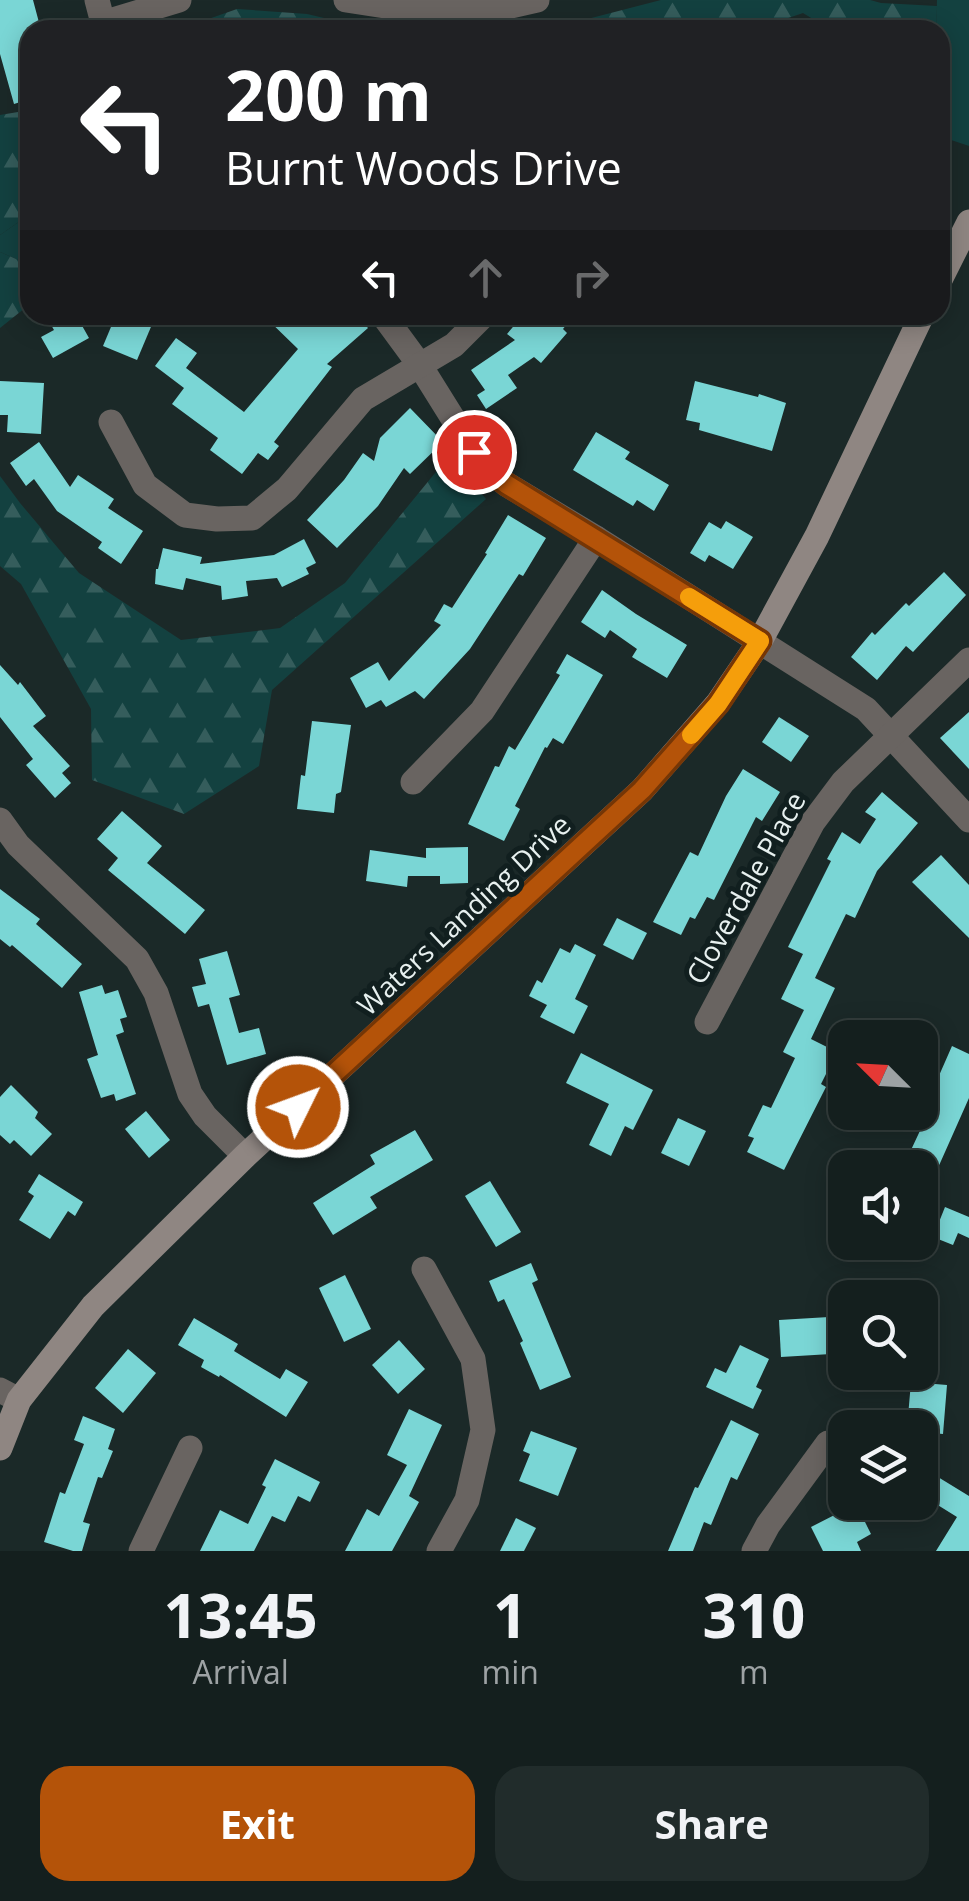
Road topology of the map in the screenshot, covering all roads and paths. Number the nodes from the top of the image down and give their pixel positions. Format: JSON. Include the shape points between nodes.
{"nodes":[{"id":1,"x":179,"y":0,"type":"edge"},
{"id":2,"x":346,"y":0,"type":"edge"},
{"id":3,"x":537,"y":0,"type":"edge"},
{"id":4,"x":110,"y":20,"type":"edge"},
{"id":5,"x":969,"y":222,"type":"edge"},
{"id":6,"x":950,"y":260,"type":"edge"},
{"id":7,"x":390,"y":325,"type":"edge"},
{"id":8,"x":474,"y":325,"type":"edge"},
{"id":9,"x":917,"y":325,"type":"edge"},
{"id":10,"x":418,"y":364,"type":"junction"},
{"id":11,"x":112,"y":422,"type":"dead end"},
{"id":12,"x":596,"y":538,"type":"junction"},
{"id":13,"x":760,"y":641,"type":"junction"},
{"id":14,"x":969,"y":660,"type":"edge"},
{"id":15,"x":890,"y":734,"type":"junction"},
{"id":16,"x":413,"y":782,"type":"dead end"},
{"id":17,"x":0,"y":820,"type":"edge"},
{"id":18,"x":969,"y":820,"type":"edge"},
{"id":19,"x":707,"y":1022,"type":"dead end"},
{"id":20,"x":245,"y":1156,"type":"junction"},
{"id":21,"x":424,"y":1269,"type":"dead end"},
{"id":22,"x":10,"y":1395,"type":"edge"},
{"id":23,"x":828,"y":1442,"type":"dead end"},
{"id":24,"x":0,"y":1448,"type":"edge"},
{"id":25,"x":190,"y":1448,"type":"dead end"},
{"id":26,"x":141,"y":1551,"type":"edge"},
{"id":27,"x":439,"y":1551,"type":"edge"},
{"id":28,"x":754,"y":1551,"type":"edge"}],
"edges":[{"from":1,"to":4,"type":"street"},
{"from":2,"to":3,"type":"street","via":[[424,12],[489,11]]},
{"from":5,"to":6,"type":"street"},
{"from":7,"to":10,"type":"street"},
{"from":8,"to":10,"type":"street"},
{"from":9,"to":13,"type":"street","name":"Waters Landing Drive"},
{"from":10,"to":11,"type":"street","via":[[362,399],[287,489],[252,518],[185,516],[145,484]]},
{"from":10,"to":12,"type":"street","via":[[482,465]]},
{"from":12,"to":13,"type":"street"},
{"from":12,"to":16,"type":"street","via":[[482,711]]},
{"from":13,"to":15,"type":"street","via":[[866,709]]},
{"from":13,"to":20,"type":"street","name":"Waters Landing Drive","via":[[718,704],[642,790]]},
{"from":14,"to":15,"type":"street","name":"Cloverdale Place"},
{"from":15,"to":18,"type":"street"},
{"from":15,"to":19,"type":"street","name":"Cloverdale Place","via":[[813,822]]},
{"from":17,"to":20,"type":"street","via":[[137,959],[156,993],[190,1094]]},
{"from":20,"to":22,"type":"street","name":"Waters Landing Drive"},
{"from":21,"to":27,"type":"street","via":[[473,1359],[483,1430],[466,1500]]},
{"from":22,"to":24,"type":"street","name":"Waters Landing Drive"},
{"from":23,"to":28,"type":"street"},
{"from":25,"to":26,"type":"street"}]}
